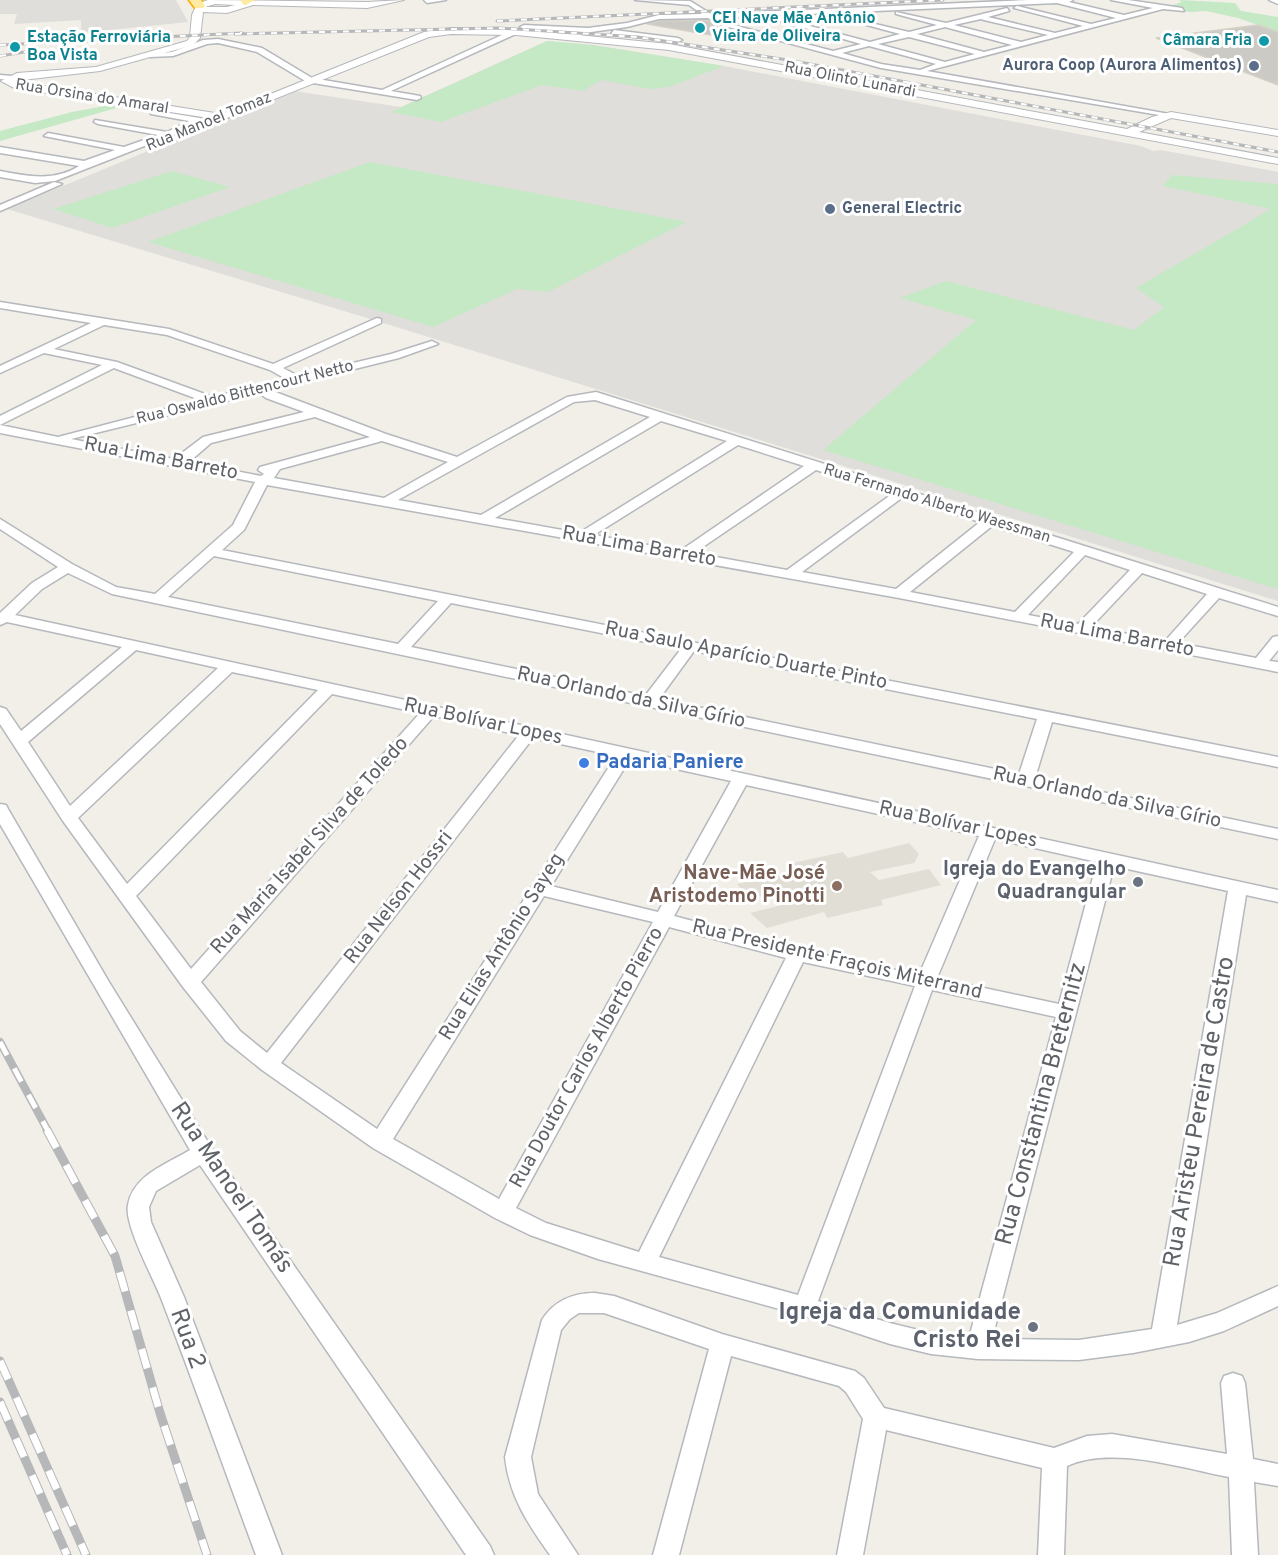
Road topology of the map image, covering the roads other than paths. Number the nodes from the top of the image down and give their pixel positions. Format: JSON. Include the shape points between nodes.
{"nodes":[{"id":1,"x":400,"y":0,"type":"edge"},
{"id":2,"x":443,"y":0,"type":"edge"},
{"id":3,"x":638,"y":0,"type":"edge"},
{"id":4,"x":1070,"y":0,"type":"edge"},
{"id":5,"x":1114,"y":0,"type":"edge"},
{"id":6,"x":1272,"y":0,"type":"edge"},
{"id":7,"x":427,"y":1,"type":"edge"},
{"id":8,"x":1044,"y":1,"type":"edge"},
{"id":9,"x":1056,"y":1,"type":"edge"},
{"id":10,"x":248,"y":2,"type":"edge"},
{"id":11,"x":1278,"y":2,"type":"edge"},
{"id":12,"x":999,"y":3,"type":"junction"},
{"id":13,"x":198,"y":5,"type":"edge"},
{"id":14,"x":939,"y":7,"type":"junction"},
{"id":15,"x":1164,"y":7,"type":"junction"},
{"id":16,"x":1017,"y":8,"type":"junction"},
{"id":17,"x":882,"y":9,"type":"junction"},
{"id":18,"x":227,"y":10,"type":"junction"},
{"id":19,"x":1182,"y":10,"type":"dead end"},
{"id":20,"x":824,"y":12,"type":"junction"},
{"id":21,"x":761,"y":15,"type":"junction"},
{"id":22,"x":707,"y":17,"type":"junction"},
{"id":23,"x":981,"y":17,"type":"junction"},
{"id":24,"x":1124,"y":17,"type":"junction"},
{"id":25,"x":196,"y":22,"type":"junction"},
{"id":26,"x":787,"y":22,"type":"junction"},
{"id":27,"x":943,"y":26,"type":"junction"},
{"id":28,"x":1091,"y":26,"type":"junction"},
{"id":29,"x":520,"y":30,"type":"junction"},
{"id":30,"x":589,"y":30,"type":"junction"},
{"id":31,"x":747,"y":31,"type":"junction"},
{"id":32,"x":908,"y":35,"type":"junction"},
{"id":33,"x":1056,"y":35,"type":"junction"},
{"id":34,"x":418,"y":37,"type":"joint"},
{"id":35,"x":573,"y":37,"type":"junction"},
{"id":36,"x":678,"y":40,"type":"dead end"},
{"id":37,"x":872,"y":44,"type":"junction"},
{"id":38,"x":1019,"y":44,"type":"junction"},
{"id":39,"x":831,"y":54,"type":"junction"},
{"id":40,"x":983,"y":54,"type":"junction"},
{"id":41,"x":150,"y":55,"type":"junction"},
{"id":42,"x":138,"y":58,"type":"junction"},
{"id":43,"x":946,"y":64,"type":"junction"},
{"id":44,"x":96,"y":70,"type":"junction"},
{"id":45,"x":917,"y":72,"type":"junction"},
{"id":46,"x":4,"y":78,"type":"edge"},
{"id":47,"x":310,"y":80,"type":"junction"},
{"id":48,"x":382,"y":92,"type":"junction"},
{"id":49,"x":417,"y":98,"type":"dead end"},
{"id":50,"x":365,"y":100,"type":"dead end"},
{"id":51,"x":154,"y":112,"type":"dead end"},
{"id":52,"x":222,"y":117,"type":"junction"},
{"id":53,"x":1173,"y":117,"type":"junction"},
{"id":54,"x":98,"y":122,"type":"dead end"},
{"id":55,"x":1278,"y":133,"type":"edge"},
{"id":56,"x":166,"y":134,"type":"junction"},
{"id":57,"x":1132,"y":134,"type":"junction"},
{"id":58,"x":48,"y":136,"type":"dead end"},
{"id":59,"x":0,"y":150,"type":"edge"},
{"id":60,"x":121,"y":152,"type":"junction"},
{"id":61,"x":1278,"y":161,"type":"edge"},
{"id":62,"x":85,"y":164,"type":"junction"},
{"id":63,"x":0,"y":174,"type":"edge"},
{"id":64,"x":0,"y":208,"type":"edge"},
{"id":65,"x":0,"y":305,"type":"edge"},
{"id":66,"x":103,"y":321,"type":"junction"},
{"id":67,"x":377,"y":321,"type":"dead end"},
{"id":68,"x":432,"y":344,"type":"dead end"},
{"id":69,"x":43,"y":350,"type":"junction"},
{"id":70,"x":113,"y":364,"type":"junction"},
{"id":71,"x":274,"y":368,"type":"junction"},
{"id":72,"x":0,"y":370,"type":"edge"},
{"id":73,"x":296,"y":380,"type":"junction"},
{"id":74,"x":261,"y":389,"type":"junction"},
{"id":75,"x":212,"y":400,"type":"junction"},
{"id":76,"x":316,"y":413,"type":"junction"},
{"id":77,"x":659,"y":417,"type":"junction"},
{"id":78,"x":0,"y":421,"type":"edge"},
{"id":79,"x":0,"y":429,"type":"edge"},
{"id":80,"x":382,"y":437,"type":"junction"},
{"id":81,"x":57,"y":439,"type":"junction"},
{"id":82,"x":735,"y":441,"type":"junction"},
{"id":83,"x":187,"y":461,"type":"junction"},
{"id":84,"x":459,"y":462,"type":"junction"},
{"id":85,"x":813,"y":466,"type":"junction"},
{"id":86,"x":275,"y":468,"type":"junction"},
{"id":87,"x":243,"y":475,"type":"junction"},
{"id":88,"x":263,"y":480,"type":"junction"},
{"id":89,"x":901,"y":493,"type":"junction"},
{"id":90,"x":386,"y":502,"type":"junction"},
{"id":91,"x":485,"y":518,"type":"junction"},
{"id":92,"x":989,"y":521,"type":"junction"},
{"id":93,"x":0,"y":523,"type":"edge"},
{"id":94,"x":583,"y":536,"type":"junction"},
{"id":95,"x":1083,"y":550,"type":"junction"},
{"id":96,"x":213,"y":552,"type":"junction"},
{"id":97,"x":684,"y":554,"type":"junction"},
{"id":98,"x":67,"y":567,"type":"junction"},
{"id":99,"x":1139,"y":568,"type":"junction"},
{"id":100,"x":789,"y":575,"type":"junction"},
{"id":101,"x":1216,"y":592,"type":"junction"},
{"id":102,"x":899,"y":594,"type":"junction"},
{"id":103,"x":449,"y":597,"type":"junction"},
{"id":104,"x":158,"y":599,"type":"junction"},
{"id":105,"x":1278,"y":612,"type":"edge"},
{"id":106,"x":1018,"y":617,"type":"junction"},
{"id":107,"x":2,"y":619,"type":"edge"},
{"id":108,"x":1081,"y":629,"type":"junction"},
{"id":109,"x":1278,"y":640,"type":"edge"},
{"id":110,"x":134,"y":645,"type":"junction"},
{"id":111,"x":691,"y":645,"type":"junction"},
{"id":112,"x":1167,"y":647,"type":"junction"},
{"id":113,"x":401,"y":649,"type":"junction"},
{"id":114,"x":1259,"y":664,"type":"junction"},
{"id":115,"x":229,"y":666,"type":"junction"},
{"id":116,"x":1278,"y":667,"type":"edge"},
{"id":117,"x":330,"y":687,"type":"junction"},
{"id":118,"x":648,"y":703,"type":"junction"},
{"id":119,"x":430,"y":711,"type":"junction"},
{"id":120,"x":0,"y":712,"type":"edge"},
{"id":121,"x":1046,"y":718,"type":"junction"},
{"id":122,"x":529,"y":732,"type":"junction"},
{"id":123,"x":20,"y":741,"type":"junction"},
{"id":124,"x":625,"y":754,"type":"junction"},
{"id":125,"x":1278,"y":762,"type":"edge"},
{"id":126,"x":741,"y":778,"type":"junction"},
{"id":127,"x":1026,"y":780,"type":"junction"},
{"id":128,"x":0,"y":809,"type":"edge"},
{"id":129,"x":69,"y":817,"type":"junction"},
{"id":130,"x":989,"y":832,"type":"junction"},
{"id":131,"x":1278,"y":834,"type":"edge"},
{"id":132,"x":1107,"y":858,"type":"junction"},
{"id":133,"x":1238,"y":887,"type":"junction"},
{"id":134,"x":539,"y":889,"type":"junction"},
{"id":135,"x":127,"y":895,"type":"junction"},
{"id":136,"x":1278,"y":896,"type":"edge"},
{"id":137,"x":663,"y":919,"type":"junction"},
{"id":138,"x":797,"y":955,"type":"junction"},
{"id":139,"x":190,"y":982,"type":"junction"},
{"id":140,"x":925,"y":984,"type":"junction"},
{"id":141,"x":1065,"y":1012,"type":"junction"},
{"id":142,"x":269,"y":1065,"type":"junction"},
{"id":143,"x":380,"y":1142,"type":"junction"},
{"id":144,"x":203,"y":1153,"type":"junction"},
{"id":145,"x":503,"y":1212,"type":"junction"},
{"id":146,"x":645,"y":1263,"type":"junction"},
{"id":147,"x":1278,"y":1295,"type":"edge"},
{"id":148,"x":805,"y":1306,"type":"junction"},
{"id":149,"x":1163,"y":1336,"type":"junction"},
{"id":150,"x":722,"y":1344,"type":"junction"},
{"id":151,"x":978,"y":1349,"type":"junction"},
{"id":152,"x":1233,"y":1383,"type":"dead end"},
{"id":153,"x":876,"y":1418,"type":"junction"},
{"id":154,"x":1055,"y":1460,"type":"junction"},
{"id":155,"x":1241,"y":1467,"type":"junction"},
{"id":156,"x":1278,"y":1475,"type":"edge"},
{"id":157,"x":269,"y":1555,"type":"edge"},
{"id":158,"x":481,"y":1555,"type":"edge"},
{"id":159,"x":565,"y":1555,"type":"edge"},
{"id":160,"x":666,"y":1555,"type":"edge"},
{"id":161,"x":850,"y":1555,"type":"edge"},
{"id":162,"x":1051,"y":1555,"type":"edge"},
{"id":163,"x":1245,"y":1555,"type":"edge"}],
"edges":[{"from":1,"to":10,"type":"street","via":[[367,5]]},
{"from":2,"to":7,"type":"street"},
{"from":3,"to":22,"type":"street","via":[[690,3]]},
{"from":4,"to":9,"type":"street"},
{"from":5,"to":15,"type":"street"},
{"from":6,"to":11,"type":"street"},
{"from":8,"to":9,"type":"street"},
{"from":8,"to":12,"type":"street"},
{"from":8,"to":16,"type":"street"},
{"from":9,"to":24,"type":"street"},
{"from":10,"to":13,"type":"street"},
{"from":10,"to":18,"type":"street"},
{"from":12,"to":14,"type":"street"},
{"from":12,"to":16,"type":"street"},
{"from":13,"to":18,"type":"street"},
{"from":13,"to":25,"type":"street"},
{"from":14,"to":17,"type":"street"},
{"from":14,"to":23,"type":"street"},
{"from":15,"to":19,"type":"street"},
{"from":15,"to":24,"type":"street"},
{"from":16,"to":23,"type":"street"},
{"from":16,"to":28,"type":"street"},
{"from":17,"to":20,"type":"street"},
{"from":17,"to":27,"type":"street"},
{"from":18,"to":25,"type":"street"},
{"from":20,"to":21,"type":"street"},
{"from":20,"to":32,"type":"street"},
{"from":21,"to":22,"type":"street"},
{"from":21,"to":26,"type":"street"},
{"from":22,"to":30,"type":"street","via":[[650,18]]},
{"from":22,"to":31,"type":"street"},
{"from":23,"to":27,"type":"street"},
{"from":23,"to":33,"type":"street"},
{"from":24,"to":28,"type":"street"},
{"from":25,"to":41,"type":"street","via":[[193,41]]},
{"from":26,"to":31,"type":"street"},
{"from":26,"to":37,"type":"street"},
{"from":27,"to":32,"type":"street"},
{"from":27,"to":38,"type":"street"},
{"from":28,"to":33,"type":"street"},
{"from":29,"to":30,"type":"street"},
{"from":29,"to":34,"type":"street","name":"Rua Olinto Lunardi","via":[[451,31]]},
{"from":29,"to":35,"type":"street","name":"Rua Olinto Lunardi"},
{"from":29,"to":48,"type":"street"},
{"from":30,"to":35,"type":"street"},
{"from":30,"to":36,"type":"street"},
{"from":31,"to":39,"type":"street"},
{"from":32,"to":37,"type":"street"},
{"from":32,"to":40,"type":"street"},
{"from":33,"to":38,"type":"street"},
{"from":34,"to":47,"type":"street","name":"Rua Manoel Tomaz"},
{"from":35,"to":57,"type":"street","name":"Rua Olinto Lunardi","via":[[713,54]]},
{"from":37,"to":39,"type":"street"},
{"from":37,"to":43,"type":"street"},
{"from":38,"to":40,"type":"street"},
{"from":39,"to":45,"type":"street"},
{"from":40,"to":43,"type":"street"},
{"from":41,"to":42,"type":"street"},
{"from":41,"to":47,"type":"street","via":[[180,52],[212,41],[253,48]]},
{"from":42,"to":44,"type":"street","name":"Rua Orsina do Amaral"},
{"from":42,"to":44,"type":"street","name":"Rua Orsina do Amaral","via":[[119,70]]},
{"from":43,"to":45,"type":"street"},
{"from":44,"to":46,"type":"street","name":"Rua Orsina do Amaral"},
{"from":45,"to":53,"type":"street"},
{"from":46,"to":52,"type":"street","name":"Rua Orsina do Amaral","via":[[14,85]]},
{"from":47,"to":48,"type":"street"},
{"from":47,"to":52,"type":"street","name":"Rua Manoel Tomaz"},
{"from":48,"to":49,"type":"street"},
{"from":48,"to":50,"type":"street"},
{"from":51,"to":56,"type":"street","via":[[197,120]]},
{"from":52,"to":60,"type":"street","name":"Rua Manoel Tomaz"},
{"from":53,"to":55,"type":"street"},
{"from":53,"to":57,"type":"street"},
{"from":54,"to":56,"type":"street"},
{"from":56,"to":60,"type":"street"},
{"from":57,"to":61,"type":"street","name":"Rua Olinto Lunardi"},
{"from":58,"to":60,"type":"street"},
{"from":59,"to":62,"type":"street"},
{"from":60,"to":62,"type":"street"},
{"from":60,"to":64,"type":"street","name":"Rua Manoel Tomaz"},
{"from":62,"to":63,"type":"street","via":[[46,181]]},
{"from":65,"to":66,"type":"street"},
{"from":66,"to":69,"type":"street"},
{"from":66,"to":71,"type":"street","via":[[169,332]]},
{"from":67,"to":71,"type":"street"},
{"from":68,"to":73,"type":"street","name":"Rua Oswaldo Bittencourt Netto"},
{"from":69,"to":70,"type":"street"},
{"from":69,"to":72,"type":"street"},
{"from":70,"to":75,"type":"street"},
{"from":70,"to":78,"type":"street"},
{"from":71,"to":73,"type":"street"},
{"from":73,"to":74,"type":"street","name":"Rua Oswaldo Bittencourt Netto"},
{"from":74,"to":75,"type":"street","name":"Rua Oswaldo Bittencourt Netto"},
{"from":74,"to":76,"type":"street"},
{"from":75,"to":81,"type":"street","name":"Rua Oswaldo Bittencourt Netto"},
{"from":76,"to":80,"type":"street"},
{"from":76,"to":83,"type":"street","via":[[207,440],[197,446]]},
{"from":77,"to":82,"type":"street","name":"Rua Fernando Alberto Waessman"},
{"from":77,"to":84,"type":"street","name":"Rua Fernando Alberto Waessman","via":[[596,396],[571,399]]},
{"from":77,"to":91,"type":"street"},
{"from":79,"to":81,"type":"street","name":"Rua Lima Barreto"},
{"from":80,"to":84,"type":"street"},
{"from":80,"to":86,"type":"street"},
{"from":81,"to":83,"type":"street","name":"Rua Lima Barreto"},
{"from":82,"to":85,"type":"street","name":"Rua Fernando Alberto Waessman"},
{"from":82,"to":94,"type":"street"},
{"from":83,"to":87,"type":"street","name":"Rua Lima Barreto"},
{"from":84,"to":90,"type":"street"},
{"from":85,"to":89,"type":"street","name":"Rua Fernando Alberto Waessman"},
{"from":85,"to":97,"type":"street"},
{"from":86,"to":87,"type":"street"},
{"from":86,"to":88,"type":"street"},
{"from":87,"to":88,"type":"street","name":"Rua Lima Barreto"},
{"from":88,"to":90,"type":"street","name":"Rua Lima Barreto"},
{"from":88,"to":96,"type":"street","via":[[238,527]]},
{"from":89,"to":92,"type":"street","name":"Rua Fernando Alberto Waessman"},
{"from":89,"to":100,"type":"street"},
{"from":90,"to":91,"type":"street","name":"Rua Lima Barreto"},
{"from":91,"to":94,"type":"street","name":"Rua Lima Barreto"},
{"from":92,"to":95,"type":"street","name":"Rua Fernando Alberto Waessman"},
{"from":92,"to":102,"type":"street"},
{"from":93,"to":98,"type":"street","name":"Rua Orlando da Silva Gírio"},
{"from":94,"to":97,"type":"street","name":"Rua Lima Barreto"},
{"from":95,"to":99,"type":"street","name":"Rua Fernando Alberto Waessman"},
{"from":95,"to":106,"type":"street"},
{"from":96,"to":103,"type":"street","name":"Rua Saulo Aparício Duarte Pinto"},
{"from":96,"to":104,"type":"street"},
{"from":97,"to":100,"type":"street","name":"Rua Lima Barreto"},
{"from":98,"to":104,"type":"street","name":"Rua Orlando da Silva Gírio","via":[[112,590]]},
{"from":98,"to":107,"type":"street","via":[[37,586]]},
{"from":99,"to":101,"type":"street","name":"Rua Fernando Alberto Waessman"},
{"from":99,"to":108,"type":"street"},
{"from":100,"to":102,"type":"street","name":"Rua Lima Barreto"},
{"from":101,"to":105,"type":"street","name":"Rua Fernando Alberto Waessman"},
{"from":101,"to":112,"type":"street"},
{"from":102,"to":106,"type":"street","name":"Rua Lima Barreto"},
{"from":103,"to":111,"type":"street","name":"Rua Saulo Aparício Duarte Pinto"},
{"from":103,"to":113,"type":"street"},
{"from":104,"to":113,"type":"street","name":"Rua Orlando da Silva Gírio"},
{"from":106,"to":108,"type":"street","name":"Rua Lima Barreto"},
{"from":107,"to":110,"type":"street","name":"Rua Bolívar Lopes"},
{"from":108,"to":112,"type":"street","name":"Rua Lima Barreto"},
{"from":109,"to":114,"type":"street"},
{"from":110,"to":115,"type":"street","name":"Rua Bolívar Lopes"},
{"from":110,"to":123,"type":"street"},
{"from":111,"to":118,"type":"street"},
{"from":111,"to":121,"type":"street","name":"Rua Saulo Aparício Duarte Pinto"},
{"from":112,"to":114,"type":"street","name":"Rua Lima Barreto"},
{"from":113,"to":118,"type":"street","name":"Rua Orlando da Silva Gírio"},
{"from":114,"to":116,"type":"street","name":"Rua Lima Barreto"},
{"from":115,"to":117,"type":"street","name":"Rua Bolívar Lopes"},
{"from":115,"to":129,"type":"street"},
{"from":117,"to":119,"type":"street","name":"Rua Bolívar Lopes"},
{"from":117,"to":135,"type":"street"},
{"from":118,"to":127,"type":"street","name":"Rua Orlando da Silva Gírio"},
{"from":119,"to":122,"type":"street","name":"Rua Bolívar Lopes"},
{"from":119,"to":139,"type":"street","name":"Rua Maria Isabel Silva de Toledo"},
{"from":120,"to":123,"type":"street"},
{"from":121,"to":125,"type":"street","name":"Rua Saulo Aparício Duarte Pinto"},
{"from":121,"to":127,"type":"street"},
{"from":122,"to":124,"type":"street","name":"Rua Bolívar Lopes"},
{"from":122,"to":142,"type":"street","name":"Rua Nelson Hossri"},
{"from":123,"to":129,"type":"street"},
{"from":124,"to":126,"type":"street","name":"Rua Bolívar Lopes"},
{"from":124,"to":134,"type":"street","name":"Rua Elias Antônio Sayeg"},
{"from":126,"to":130,"type":"street","name":"Rua Bolívar Lopes"},
{"from":126,"to":137,"type":"street","name":"Rua Doutor Carlos Alberto Pierro"},
{"from":127,"to":131,"type":"street","name":"Rua Orlando da Silva Gírio"},
{"from":128,"to":144,"type":"street","name":"Rua Manoel Tomás"},
{"from":129,"to":135,"type":"street"},
{"from":130,"to":132,"type":"street","name":"Rua Bolívar Lopes"},
{"from":130,"to":140,"type":"street"},
{"from":132,"to":133,"type":"street","name":"Rua Bolívar Lopes"},
{"from":132,"to":141,"type":"street","name":"Rua Constantina Breternitz"},
{"from":133,"to":136,"type":"street","name":"Rua Bolívar Lopes"},
{"from":133,"to":149,"type":"street","name":"Rua Aristeu Pereira de Castro"},
{"from":134,"to":137,"type":"street","name":"Rua Presidente Fraçois Miterrand"},
{"from":134,"to":143,"type":"street","name":"Rua Elias Antônio Sayeg"},
{"from":135,"to":139,"type":"street"},
{"from":137,"to":138,"type":"street","name":"Rua Presidente Fraçois Miterrand"},
{"from":137,"to":145,"type":"street","name":"Rua Doutor Carlos Alberto Pierro"},
{"from":138,"to":140,"type":"street","name":"Rua Presidente Fraçois Miterrand"},
{"from":138,"to":146,"type":"street"},
{"from":139,"to":142,"type":"street","via":[[233,1036]]},
{"from":140,"to":141,"type":"street","name":"Rua Presidente Fraçois Miterrand"},
{"from":140,"to":148,"type":"street"},
{"from":141,"to":151,"type":"street","name":"Rua Constantina Breternitz"},
{"from":142,"to":143,"type":"street"},
{"from":143,"to":145,"type":"street"},
{"from":144,"to":157,"type":"street","name":"Rua 2","via":[[148,1185],[138,1206],[140,1222]]},
{"from":144,"to":158,"type":"street","name":"Rua Manoel Tomás"},
{"from":145,"to":146,"type":"street","via":[[564,1239]]},
{"from":146,"to":148,"type":"street"},
{"from":147,"to":149,"type":"street","via":[[1224,1321]]},
{"from":148,"to":151,"type":"street","via":[[931,1344]]},
{"from":149,"to":151,"type":"street","via":[[1079,1350]]},
{"from":150,"to":153,"type":"street","via":[[846,1378]]},
{"from":150,"to":159,"type":"street","via":[[597,1302],[578,1302],[554,1320],[518,1457],[519,1477],[527,1500]]},
{"from":150,"to":160,"type":"street"},
{"from":152,"to":155,"type":"street"},
{"from":153,"to":154,"type":"street"},
{"from":153,"to":161,"type":"street"},
{"from":154,"to":155,"type":"street","via":[[1097,1444]]},
{"from":154,"to":162,"type":"street"},
{"from":155,"to":156,"type":"street"},
{"from":155,"to":163,"type":"street"}]}
